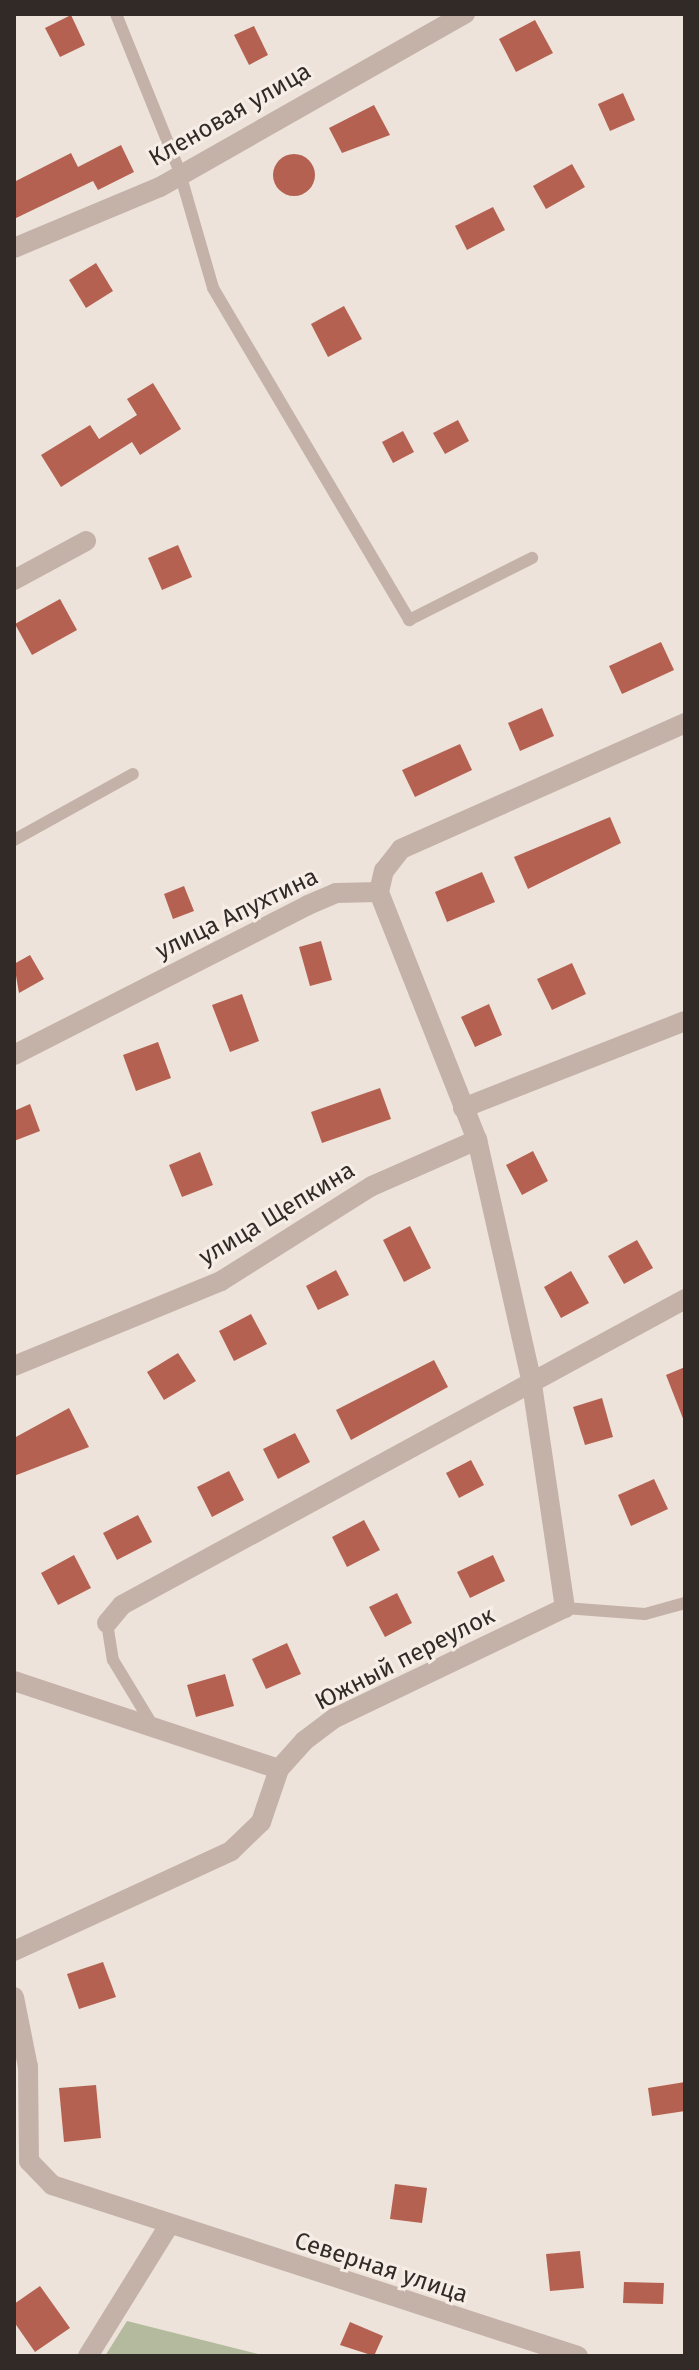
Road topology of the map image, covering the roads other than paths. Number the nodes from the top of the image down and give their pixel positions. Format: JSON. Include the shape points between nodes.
{"nodes":[{"id":1,"x":116,"y":14,"type":"edge"},
{"id":2,"x":465,"y":14,"type":"edge"},
{"id":3,"x":179,"y":170,"type":"junction"},
{"id":4,"x":14,"y":248,"type":"edge"},
{"id":5,"x":86,"y":541,"type":"dead end"},
{"id":6,"x":532,"y":558,"type":"dead end"},
{"id":7,"x":14,"y":580,"type":"edge"},
{"id":8,"x":685,"y":723,"type":"edge"},
{"id":9,"x":133,"y":774,"type":"dead end"},
{"id":10,"x":14,"y":840,"type":"edge"},
{"id":11,"x":379,"y":892,"type":"junction"},
{"id":12,"x":685,"y":1021,"type":"edge"},
{"id":13,"x":14,"y":1055,"type":"edge"},
{"id":14,"x":463,"y":1108,"type":"junction"},
{"id":15,"x":477,"y":1140,"type":"junction"},
{"id":16,"x":685,"y":1299,"type":"edge"},
{"id":17,"x":14,"y":1366,"type":"edge"},
{"id":18,"x":531,"y":1379,"type":"junction"},
{"id":19,"x":685,"y":1603,"type":"edge"},
{"id":20,"x":565,"y":1608,"type":"junction"},
{"id":21,"x":107,"y":1623,"type":"joint"},
{"id":22,"x":14,"y":1681,"type":"edge"},
{"id":23,"x":154,"y":1729,"type":"junction"},
{"id":24,"x":279,"y":1769,"type":"junction"},
{"id":25,"x":14,"y":1951,"type":"edge"},
{"id":26,"x":14,"y":1997,"type":"edge"},
{"id":27,"x":168,"y":2227,"type":"junction"},
{"id":28,"x":88,"y":2356,"type":"edge"},
{"id":29,"x":578,"y":2356,"type":"edge"}],
"edges":[{"from":1,"to":3,"type":"lane"},
{"from":2,"to":3,"type":"street","name":"Кленовая улица"},
{"from":3,"to":4,"type":"street","name":"Кленовая улица","via":[[160,187]]},
{"from":3,"to":6,"type":"lane","via":[[213,288],[409,620]]},
{"from":5,"to":7,"type":"street"},
{"from":8,"to":11,"type":"street","via":[[401,849],[384,871]]},
{"from":9,"to":10,"type":"lane"},
{"from":11,"to":13,"type":"street","name":"улица Апухтина","via":[[336,893],[308,905]]},
{"from":11,"to":14,"type":"street"},
{"from":12,"to":14,"type":"street"},
{"from":14,"to":15,"type":"street"},
{"from":15,"to":17,"type":"street","name":"улица Щепкина","via":[[372,1186],[221,1281]]},
{"from":15,"to":18,"type":"street"},
{"from":16,"to":18,"type":"street"},
{"from":18,"to":20,"type":"street"},
{"from":18,"to":21,"type":"street","via":[[122,1605]]},
{"from":19,"to":20,"type":"lane","via":[[645,1614]]},
{"from":20,"to":24,"type":"street","name":"Южный переулок","via":[[335,1718]]},
{"from":21,"to":23,"type":"lane","via":[[113,1660]]},
{"from":22,"to":23,"type":"street"},
{"from":23,"to":24,"type":"street"},
{"from":24,"to":25,"type":"street","name":"Южный переулок","via":[[261,1822],[231,1851]]},
{"from":26,"to":27,"type":"street","name":"Северная улица","via":[[28,2067],[29,2161],[52,2185]]},
{"from":27,"to":28,"type":"street"},
{"from":27,"to":29,"type":"street","name":"Северная улица"}]}
